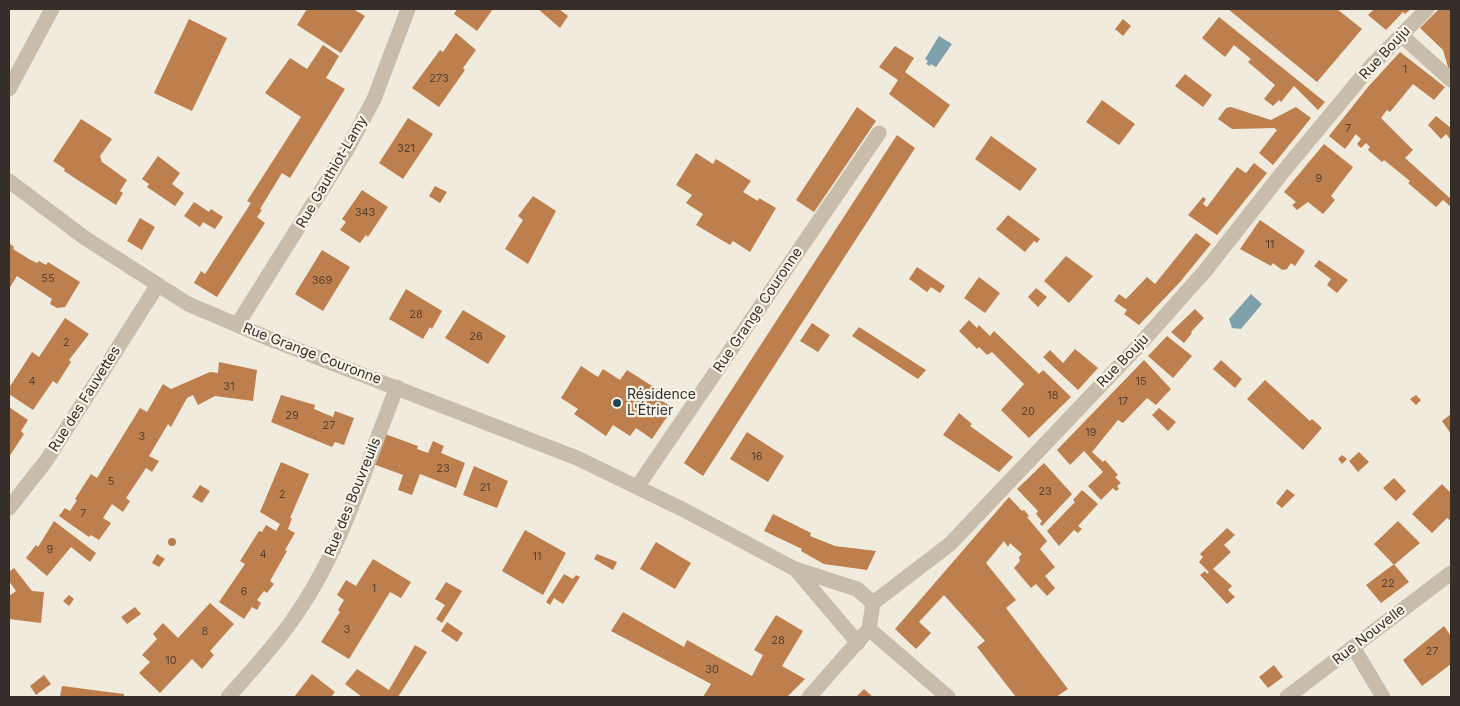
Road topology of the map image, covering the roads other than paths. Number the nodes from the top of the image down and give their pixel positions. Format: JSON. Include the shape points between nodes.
{"nodes":[{"id":1,"x":52,"y":9,"type":"edge"},
{"id":2,"x":408,"y":9,"type":"edge"},
{"id":3,"x":1427,"y":9,"type":"edge"},
{"id":4,"x":1402,"y":36,"type":"junction"},
{"id":5,"x":1451,"y":80,"type":"edge"},
{"id":6,"x":9,"y":89,"type":"edge"},
{"id":7,"x":878,"y":133,"type":"dead end"},
{"id":8,"x":9,"y":181,"type":"edge"},
{"id":9,"x":157,"y":286,"type":"junction"},
{"id":10,"x":237,"y":325,"type":"junction"},
{"id":11,"x":397,"y":387,"type":"junction"},
{"id":12,"x":637,"y":487,"type":"junction"},
{"id":13,"x":9,"y":508,"type":"edge"},
{"id":14,"x":795,"y":569,"type":"junction"},
{"id":15,"x":1451,"y":574,"type":"edge"},
{"id":16,"x":873,"y":603,"type":"junction"},
{"id":17,"x":869,"y":629,"type":"junction"},
{"id":18,"x":858,"y":643,"type":"junction"},
{"id":19,"x":1353,"y":647,"type":"junction"},
{"id":20,"x":228,"y":697,"type":"edge"},
{"id":21,"x":809,"y":697,"type":"edge"},
{"id":22,"x":948,"y":697,"type":"edge"},
{"id":23,"x":1287,"y":697,"type":"edge"},
{"id":24,"x":1383,"y":697,"type":"edge"}],
"edges":[{"from":1,"to":6,"type":"street"},
{"from":2,"to":10,"type":"street","name":"Rue Gauthiot-Lamy","via":[[374,99],[348,148]]},
{"from":3,"to":4,"type":"street","name":"Rue Bouju"},
{"from":4,"to":5,"type":"street"},
{"from":4,"to":16,"type":"street","name":"Rue Bouju","via":[[1370,67],[1205,271],[1141,343],[950,544]]},
{"from":7,"to":12,"type":"street","name":"Rue Grange Couronne"},
{"from":8,"to":9,"type":"street","name":"Rue Grange Couronne","via":[[85,238]]},
{"from":9,"to":10,"type":"street","name":"Rue Grange Couronne","via":[[188,304]]},
{"from":9,"to":13,"type":"street","name":"Rue des Fauvettes","via":[[46,461]]},
{"from":10,"to":11,"type":"street","name":"Rue Grange Couronne"},
{"from":11,"to":12,"type":"street","name":"Rue Grange Couronne","via":[[576,458]]},
{"from":11,"to":20,"type":"street","name":"Rue des Bouvreuils","via":[[352,508],[313,586],[292,621]]},
{"from":12,"to":14,"type":"street","name":"Rue Grange Couronne"},
{"from":14,"to":16,"type":"street","name":"Rue Grange Couronne","via":[[857,589]]},
{"from":14,"to":18,"type":"street","name":"Rue Grange Couronne"},
{"from":15,"to":19,"type":"street","name":"Rue Nouvelle"},
{"from":16,"to":17,"type":"street"},
{"from":17,"to":18,"type":"street"},
{"from":17,"to":22,"type":"street"},
{"from":18,"to":21,"type":"street"},
{"from":19,"to":23,"type":"street","name":"Rue Nouvelle"},
{"from":19,"to":24,"type":"street"}]}
